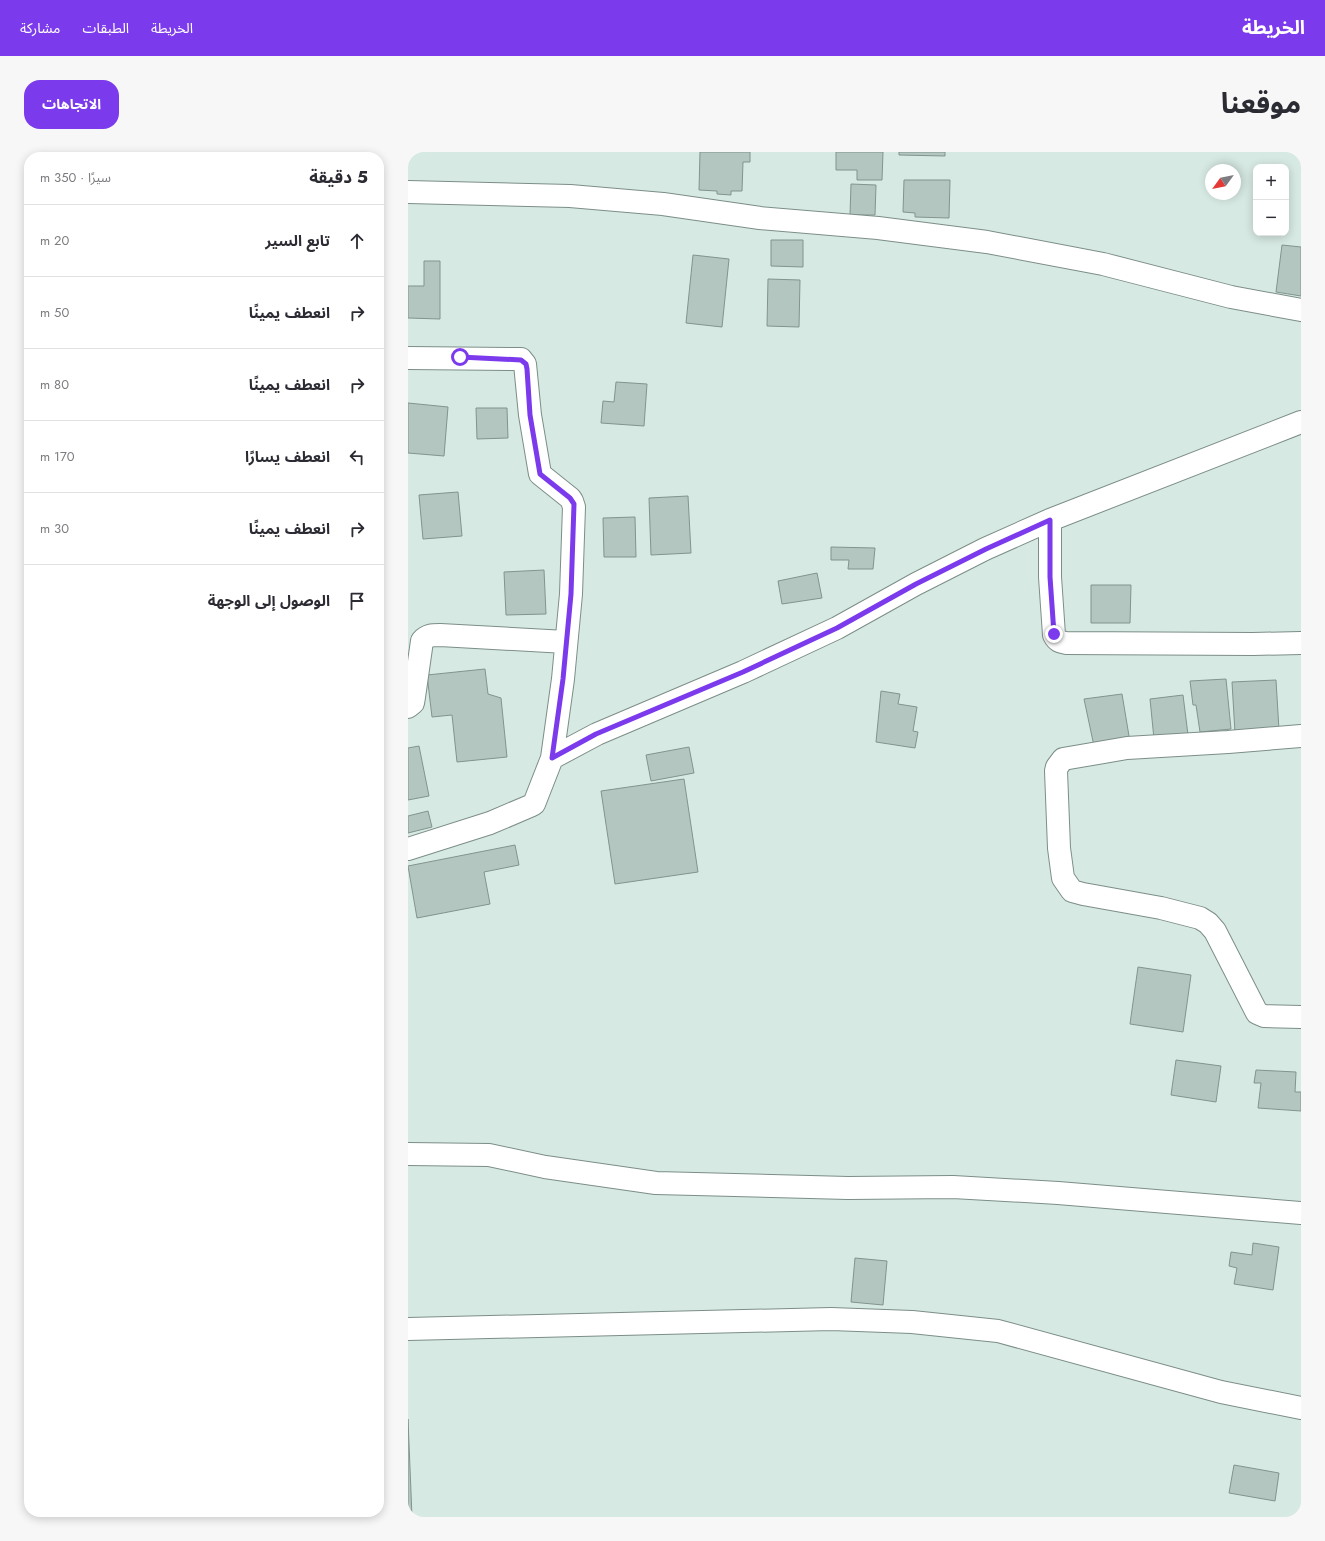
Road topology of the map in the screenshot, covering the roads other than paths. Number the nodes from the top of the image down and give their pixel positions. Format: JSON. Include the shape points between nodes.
{"nodes":[{"id":1,"x":408,"y":192,"type":"edge"},
{"id":2,"x":1301,"y":310,"type":"edge"},
{"id":3,"x":408,"y":358,"type":"edge"},
{"id":4,"x":1301,"y":422,"type":"edge"},
{"id":5,"x":1050,"y":520,"type":"junction"},
{"id":6,"x":566,"y":642,"type":"junction"},
{"id":7,"x":1301,"y":643,"type":"edge"},
{"id":8,"x":408,"y":707,"type":"edge"},
{"id":9,"x":1301,"y":736,"type":"edge"},
{"id":10,"x":552,"y":758,"type":"junction"},
{"id":11,"x":408,"y":849,"type":"edge"},
{"id":12,"x":1301,"y":1017,"type":"edge"},
{"id":13,"x":408,"y":1154,"type":"edge"},
{"id":14,"x":1301,"y":1213,"type":"edge"},
{"id":15,"x":408,"y":1328,"type":"edge"},
{"id":16,"x":1301,"y":1408,"type":"edge"}],
"edges":[{"from":1,"to":2,"type":"street","via":[[570,196],[663,204],[760,218],[878,228],[987,242],[1103,264],[1231,297]]},
{"from":3,"to":6,"type":"street","via":[[521,360],[526,364],[530,415],[540,474],[570,498],[574,507],[571,594]]},
{"from":4,"to":5,"type":"street"},
{"from":5,"to":7,"type":"street","via":[[1053,627],[1056,640],[1060,642]]},
{"from":5,"to":10,"type":"street","via":[[916,584],[837,628],[736,675],[596,734]]},
{"from":6,"to":8,"type":"street","via":[[431,635],[422,641],[413,703]]},
{"from":6,"to":10,"type":"street"},
{"from":9,"to":12,"type":"street","via":[[1127,748],[1063,759],[1056,771],[1059,848],[1063,878],[1072,891],[1200,918],[1215,930],[1256,1013],[1264,1016]]},
{"from":10,"to":11,"type":"street","via":[[534,804],[490,824]]},
{"from":13,"to":14,"type":"street","via":[[488,1155],[545,1167],[656,1183],[848,1188],[953,1187]]},
{"from":15,"to":16,"type":"street","via":[[831,1319],[912,1322],[998,1331],[1214,1390]]}]}
